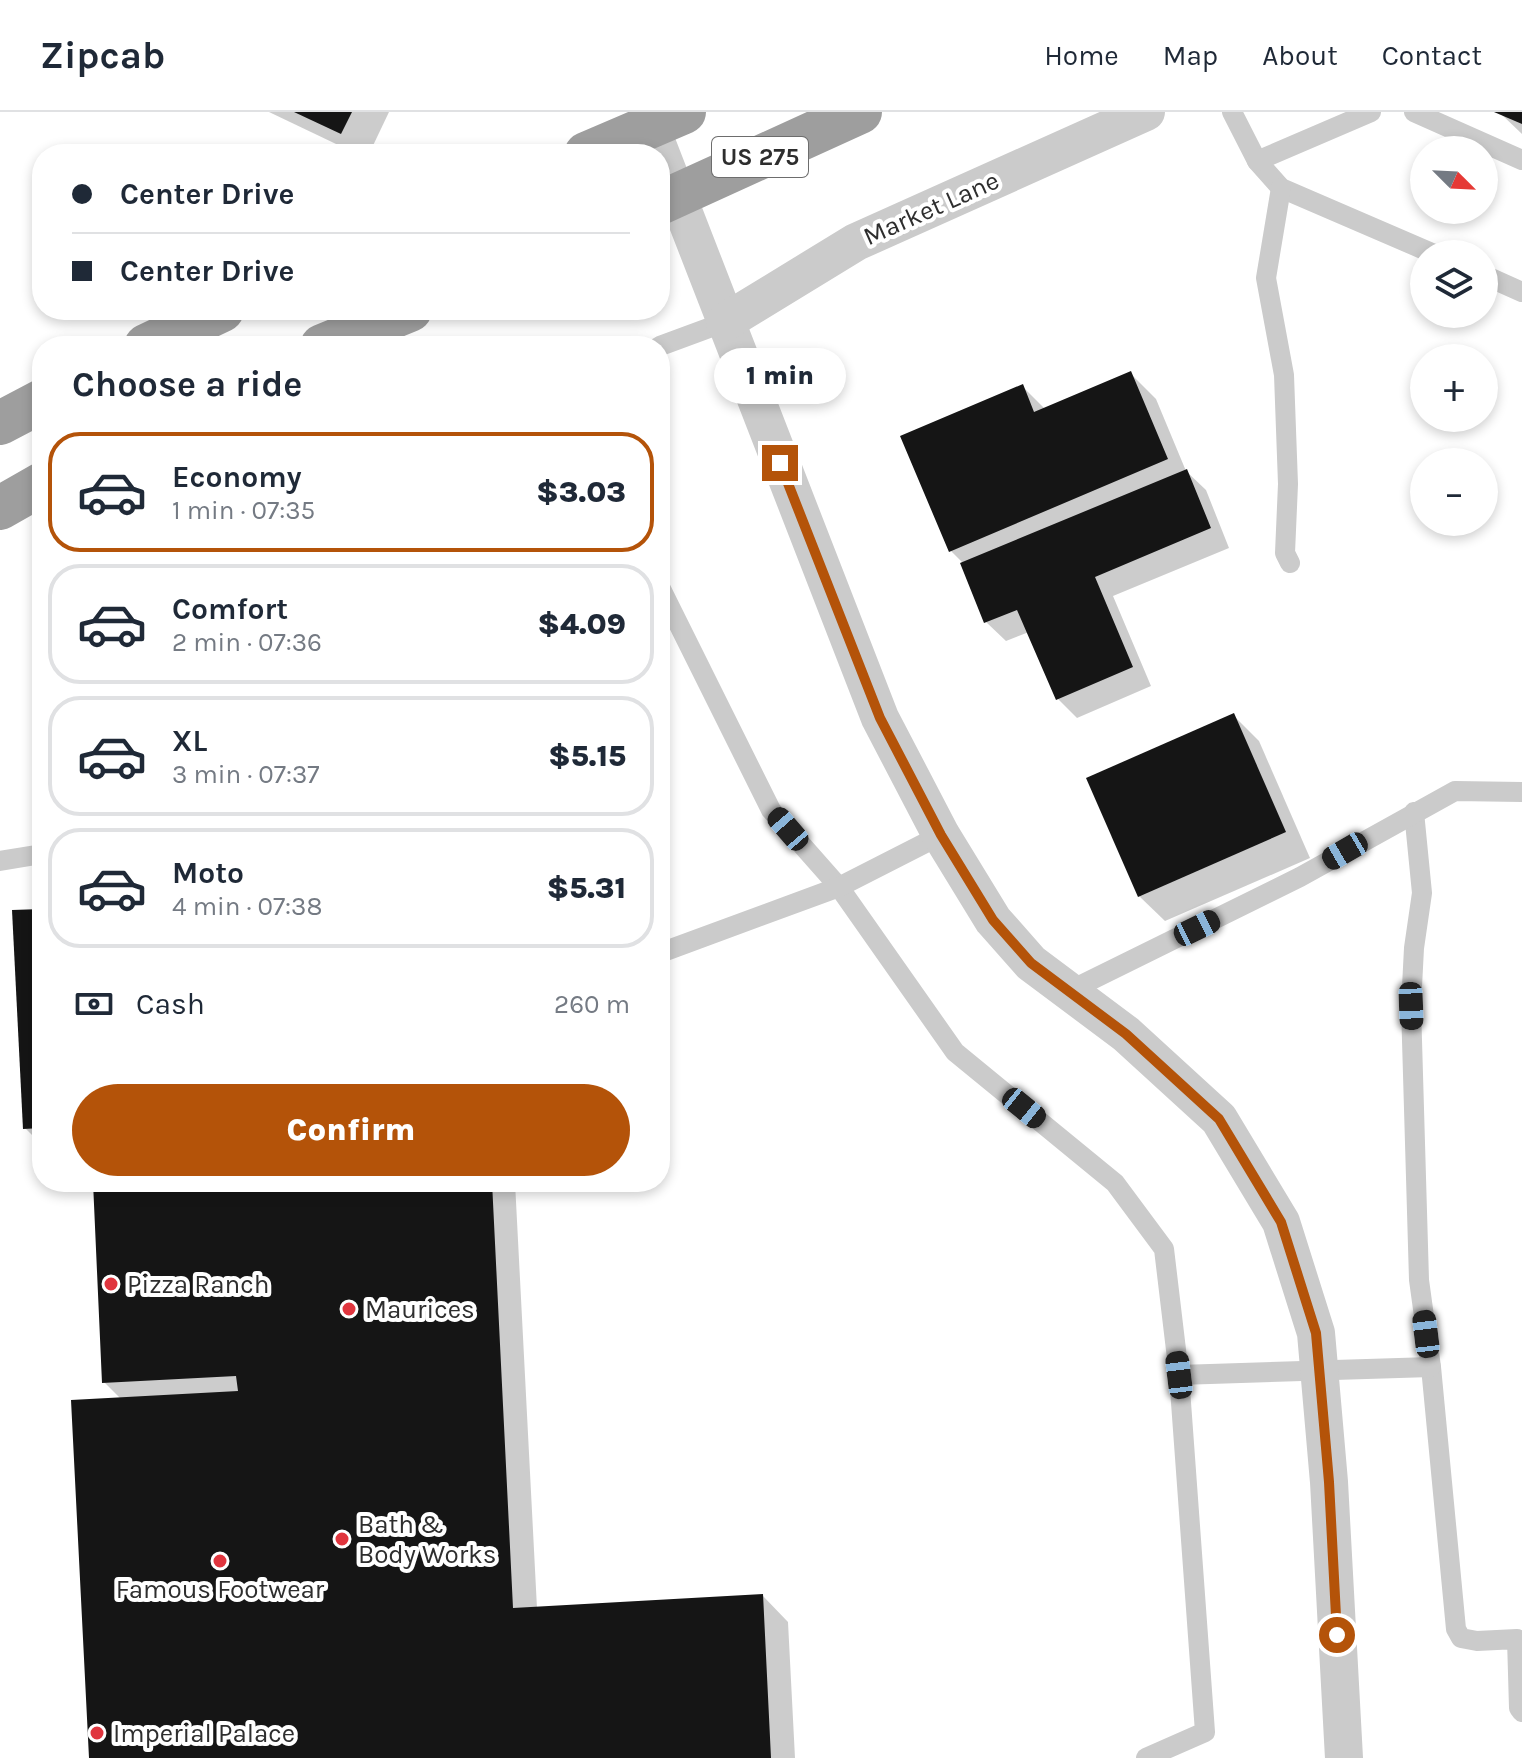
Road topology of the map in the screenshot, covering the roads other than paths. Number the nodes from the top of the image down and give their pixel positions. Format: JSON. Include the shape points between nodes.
{"nodes":[{"id":1,"x":860,"y":112,"type":"edge"},
{"id":2,"x":1146,"y":112,"type":"edge"},
{"id":3,"x":1232,"y":112,"type":"edge"},
{"id":4,"x":1371,"y":112,"type":"edge"},
{"id":5,"x":1414,"y":112,"type":"edge"},
{"id":6,"x":667,"y":119,"type":"edge"},
{"id":7,"x":609,"y":144,"type":"edge"},
{"id":8,"x":667,"y":144,"type":"edge"},
{"id":9,"x":1522,"y":160,"type":"edge"},
{"id":10,"x":1257,"y":161,"type":"junction"},
{"id":11,"x":1281,"y":188,"type":"junction"},
{"id":12,"x":670,"y":198,"type":"edge"},
{"id":13,"x":670,"y":203,"type":"edge"},
{"id":14,"x":1410,"y":244,"type":"edge"},
{"id":15,"x":1498,"y":281,"type":"edge"},
{"id":16,"x":1522,"y":292,"type":"edge"},
{"id":17,"x":201,"y":320,"type":"edge"},
{"id":18,"x":386,"y":320,"type":"edge"},
{"id":19,"x":725,"y":322,"type":"junction"},
{"id":20,"x":167,"y":336,"type":"edge"},
{"id":21,"x":346,"y":336,"type":"edge"},
{"id":22,"x":670,"y":342,"type":"edge"},
{"id":23,"x":32,"y":406,"type":"edge"},
{"id":24,"x":0,"y":423,"type":"edge"},
{"id":25,"x":32,"y":490,"type":"edge"},
{"id":26,"x":0,"y":508,"type":"edge"},
{"id":27,"x":1290,"y":563,"type":"dead end"},
{"id":28,"x":670,"y":607,"type":"edge"},
{"id":29,"x":1522,"y":792,"type":"edge"},
{"id":30,"x":1414,"y":812,"type":"junction"},
{"id":31,"x":941,"y":835,"type":"junction"},
{"id":32,"x":32,"y":856,"type":"edge"},
{"id":33,"x":0,"y":861,"type":"edge"},
{"id":34,"x":839,"y":887,"type":"junction"},
{"id":35,"x":670,"y":949,"type":"edge"},
{"id":36,"x":1069,"y":991,"type":"junction"},
{"id":37,"x":1431,"y":1367,"type":"junction"},
{"id":38,"x":1319,"y":1370,"type":"junction"},
{"id":39,"x":1179,"y":1375,"type":"junction"},
{"id":40,"x":1522,"y":1712,"type":"edge"},
{"id":41,"x":1146,"y":1758,"type":"edge"},
{"id":42,"x":1344,"y":1758,"type":"edge"}],
"edges":[{"from":1,"to":12,"type":"highway","number":"US 275"},
{"from":2,"to":19,"type":"street","name":"Market Lane","via":[[856,242]]},
{"from":3,"to":10,"type":"lane"},
{"from":4,"to":10,"type":"lane"},
{"from":5,"to":9,"type":"lane"},
{"from":6,"to":7,"type":"highway"},
{"from":6,"to":8,"type":"street"},
{"from":10,"to":11,"type":"lane"},
{"from":11,"to":14,"type":"lane"},
{"from":11,"to":27,"type":"lane","via":[[1266,278],[1284,375],[1285,553]]},
{"from":13,"to":19,"type":"street"},
{"from":15,"to":16,"type":"lane"},
{"from":17,"to":20,"type":"highway"},
{"from":18,"to":21,"type":"highway"},
{"from":19,"to":22,"type":"lane"},
{"from":19,"to":31,"type":"street","via":[[880,718]]},
{"from":23,"to":24,"type":"highway"},
{"from":25,"to":26,"type":"highway"},
{"from":28,"to":34,"type":"lane","via":[[771,810]]},
{"from":29,"to":30,"type":"lane","via":[[1455,791]]},
{"from":30,"to":36,"type":"lane","via":[[1300,877]]},
{"from":30,"to":37,"type":"lane","via":[[1422,893],[1411,1006],[1419,1280]]},
{"from":31,"to":34,"type":"lane"},
{"from":31,"to":36,"type":"street","via":[[993,920],[1031,963]]},
{"from":32,"to":33,"type":"lane"},
{"from":34,"to":35,"type":"lane"},
{"from":34,"to":39,"type":"lane","via":[[955,1052],[1115,1183],[1164,1249]]},
{"from":36,"to":38,"type":"street","via":[[1126,1034],[1219,1119],[1281,1222],[1316,1333]]},
{"from":37,"to":38,"type":"lane"},
{"from":37,"to":40,"type":"lane","via":[[1456,1629],[1461,1638],[1477,1641],[1517,1639]]},
{"from":38,"to":39,"type":"lane"},
{"from":38,"to":42,"type":"street"},
{"from":39,"to":41,"type":"lane","via":[[1205,1732]]}]}
